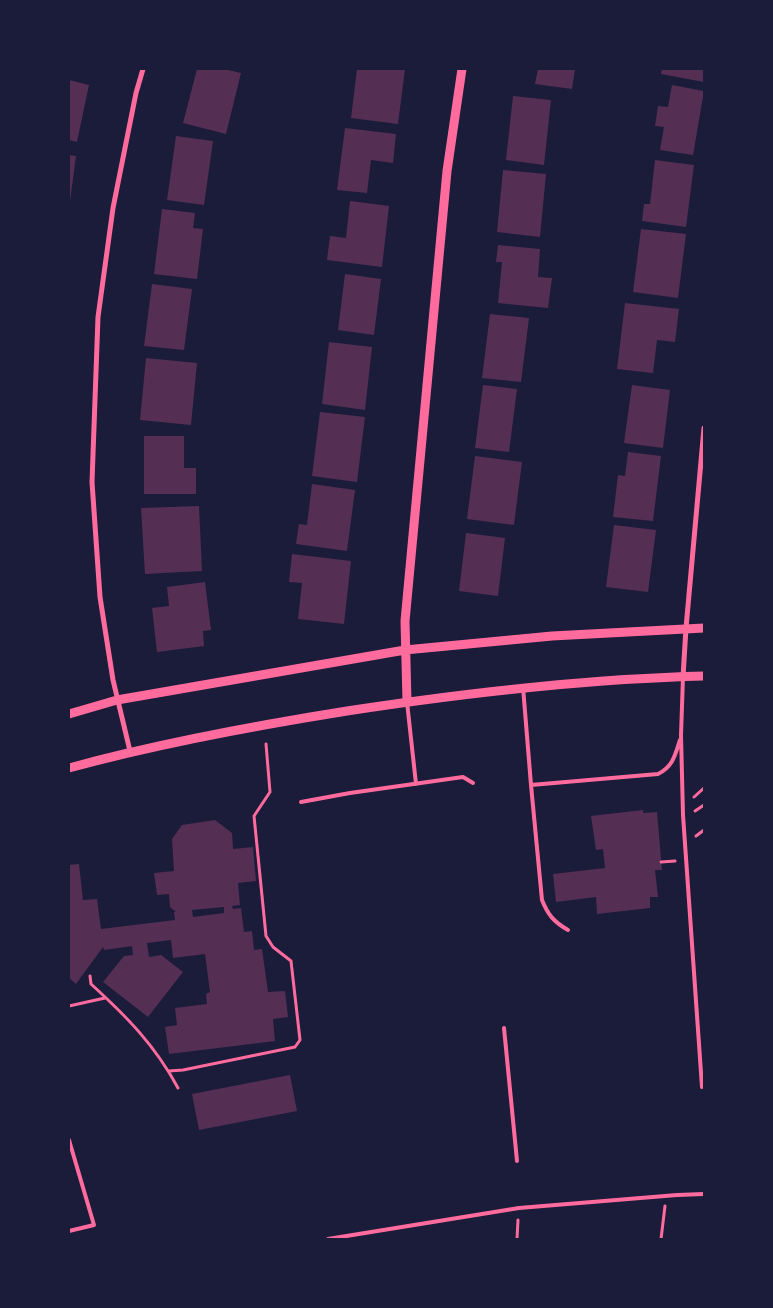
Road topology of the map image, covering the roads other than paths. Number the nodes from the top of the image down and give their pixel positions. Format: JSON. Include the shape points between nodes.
{"nodes":[{"id":1,"x":144,"y":69,"type":"edge"},
{"id":2,"x":462,"y":69,"type":"edge"},
{"id":3,"x":704,"y":428,"type":"edge"},
{"id":4,"x":686,"y":628,"type":"junction"},
{"id":5,"x":704,"y":628,"type":"edge"},
{"id":6,"x":405,"y":650,"type":"junction"},
{"id":7,"x":704,"y":676,"type":"edge"},
{"id":8,"x":683,"y":677,"type":"junction"},
{"id":9,"x":523,"y":688,"type":"junction"},
{"id":10,"x":118,"y":700,"type":"junction"},
{"id":11,"x":407,"y":702,"type":"junction"},
{"id":12,"x":69,"y":714,"type":"edge"},
{"id":13,"x":681,"y":735,"type":"junction"},
{"id":14,"x":130,"y":751,"type":"junction"},
{"id":15,"x":69,"y":768,"type":"edge"},
{"id":16,"x":473,"y":783,"type":"dead end"},
{"id":17,"x":416,"y":784,"type":"junction"},
{"id":18,"x":531,"y":785,"type":"junction"},
{"id":19,"x":301,"y":802,"type":"dead end"},
{"id":20,"x":568,"y":930,"type":"dead end"},
{"id":21,"x":504,"y":1028,"type":"dead end"},
{"id":22,"x":702,"y":1087,"type":"dead end"},
{"id":23,"x":69,"y":1140,"type":"edge"},
{"id":24,"x":517,"y":1161,"type":"dead end"},
{"id":25,"x":704,"y":1194,"type":"edge"},
{"id":26,"x":69,"y":1232,"type":"edge"},
{"id":27,"x":328,"y":1239,"type":"edge"}],
"edges":[{"from":1,"to":10,"type":"street","via":[[136,93],[113,208],[98,317],[92,482],[100,597]]},
{"from":2,"to":6,"type":"street","via":[[446,171]]},
{"from":3,"to":4,"type":"street"},
{"from":4,"to":5,"type":"street"},
{"from":4,"to":6,"type":"street"},
{"from":4,"to":8,"type":"street"},
{"from":6,"to":10,"type":"street"},
{"from":6,"to":11,"type":"street"},
{"from":7,"to":8,"type":"street"},
{"from":8,"to":9,"type":"street"},
{"from":8,"to":13,"type":"lane"},
{"from":9,"to":11,"type":"street"},
{"from":9,"to":18,"type":"lane"},
{"from":10,"to":12,"type":"street"},
{"from":10,"to":14,"type":"street"},
{"from":11,"to":14,"type":"street","via":[[283,721]]},
{"from":11,"to":17,"type":"lane"},
{"from":13,"to":18,"type":"lane","via":[[673,761],[667,770],[658,774]]},
{"from":13,"to":22,"type":"lane","via":[[683,815]]},
{"from":14,"to":15,"type":"street"},
{"from":16,"to":17,"type":"lane","via":[[463,777]]},
{"from":17,"to":19,"type":"lane"},
{"from":18,"to":20,"type":"lane","via":[[542,900],[546,912]]},
{"from":21,"to":24,"type":"lane"},
{"from":23,"to":26,"type":"lane","via":[[94,1225]]},
{"from":25,"to":27,"type":"lane","via":[[519,1208]]}]}
